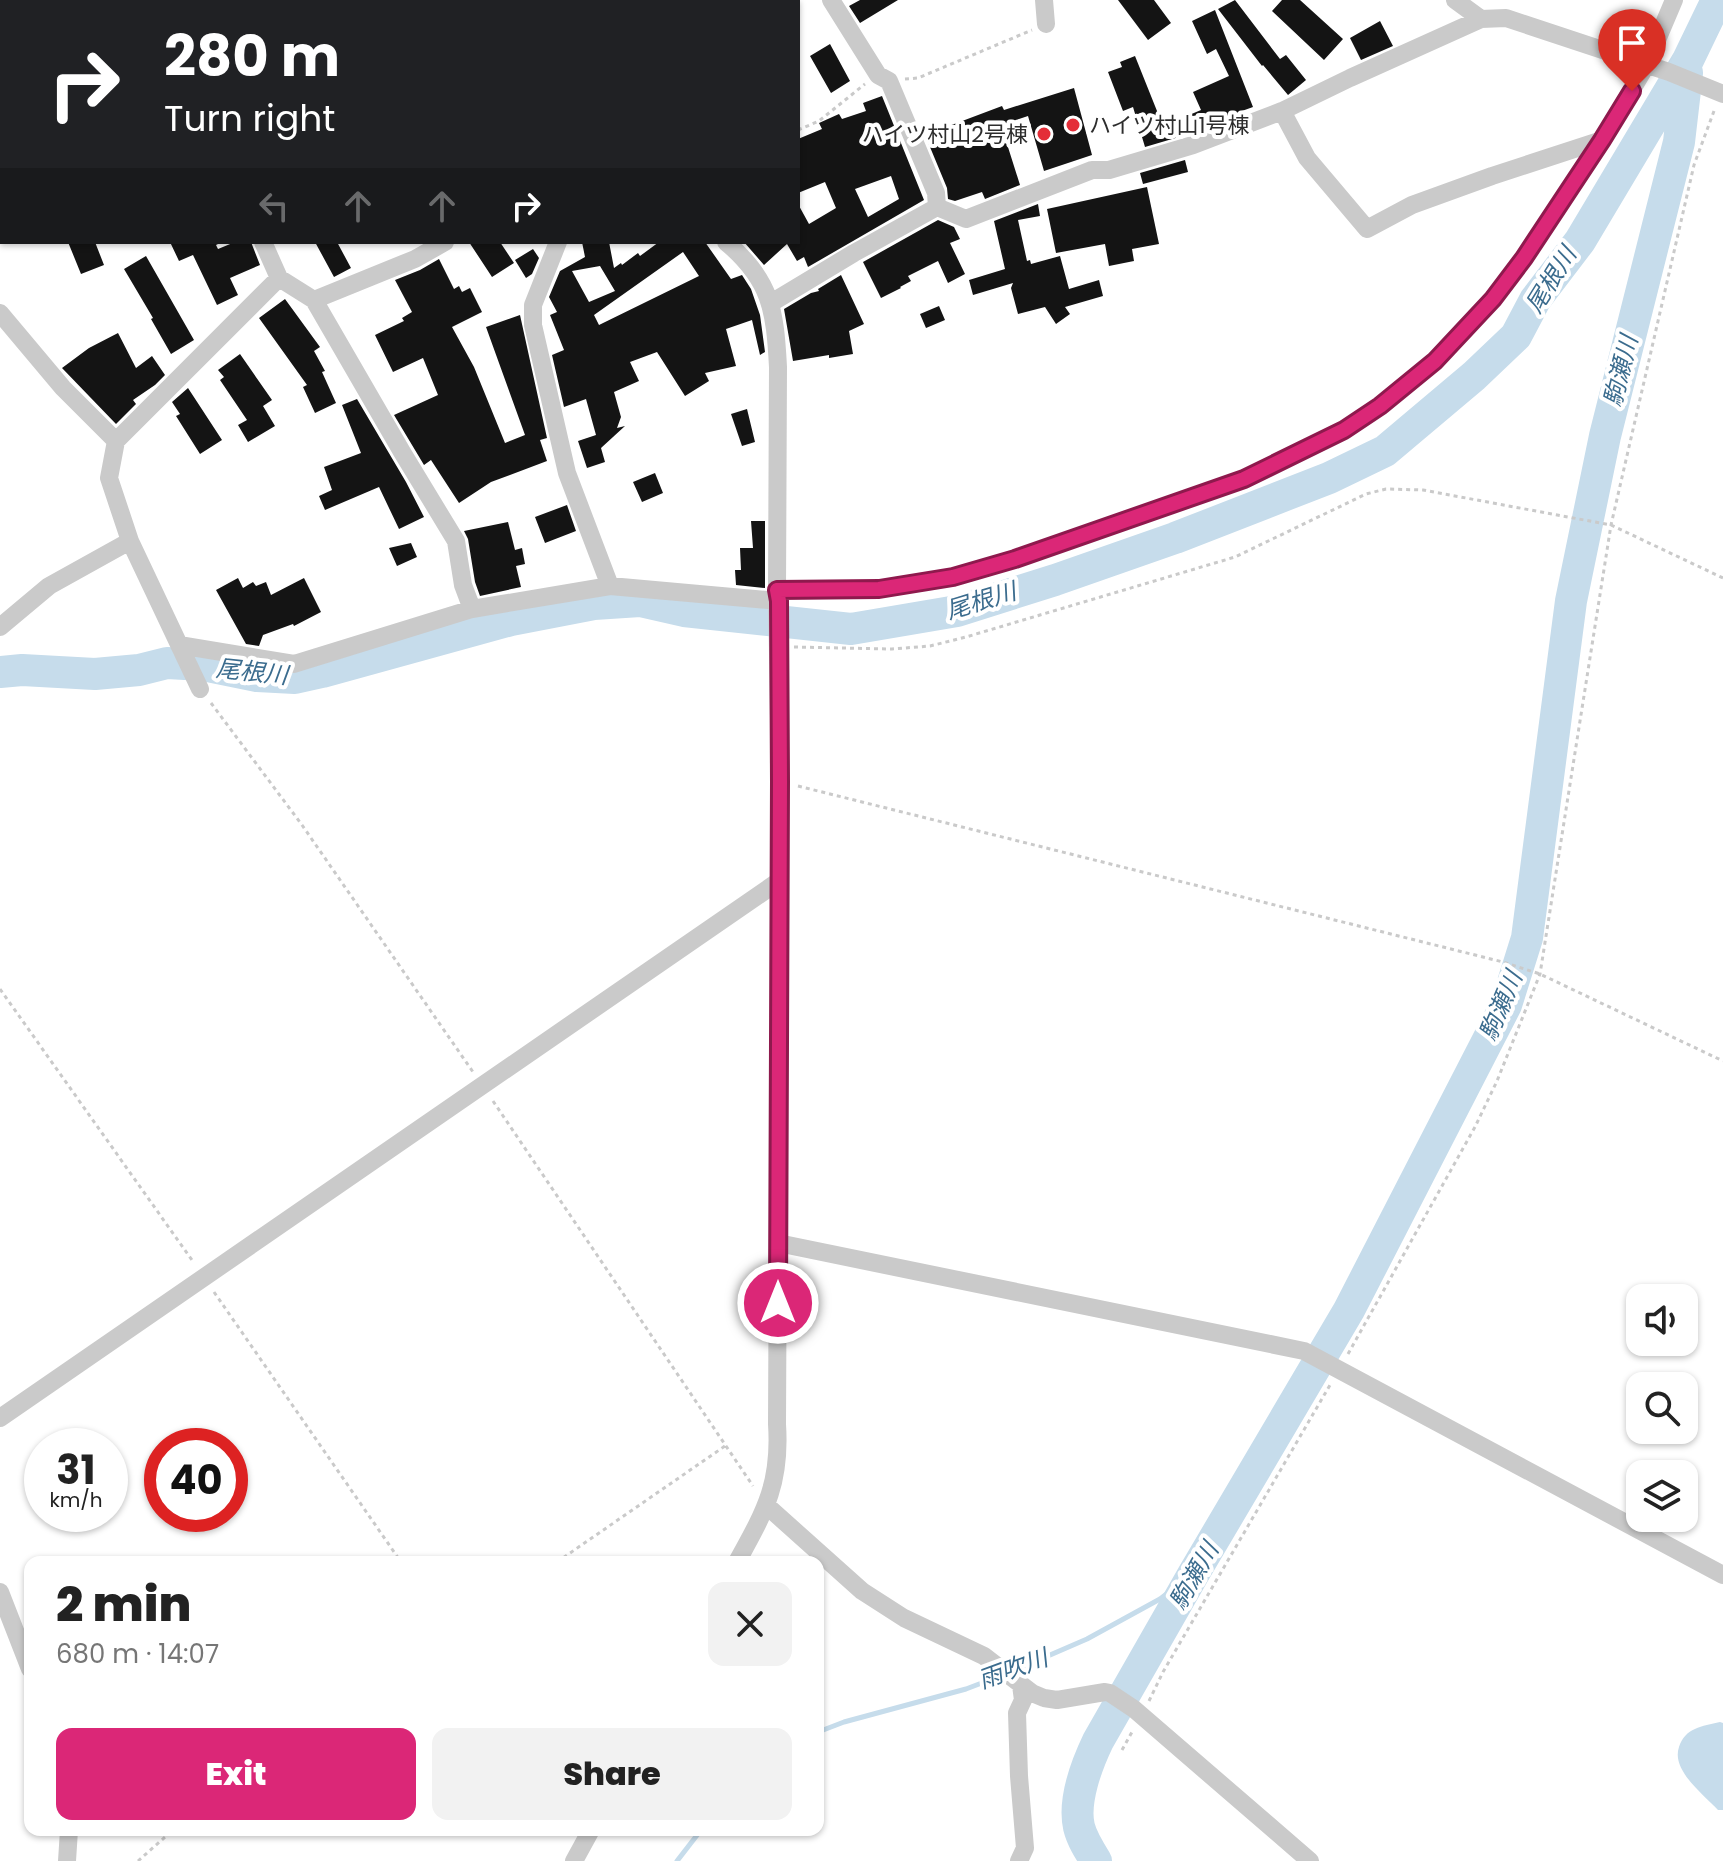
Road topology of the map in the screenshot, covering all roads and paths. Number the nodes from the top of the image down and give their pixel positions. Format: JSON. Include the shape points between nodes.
{"nodes":[{"id":1,"x":831,"y":0,"type":"edge"},
{"id":2,"x":1044,"y":0,"type":"edge"},
{"id":3,"x":1455,"y":0,"type":"edge"},
{"id":4,"x":1674,"y":0,"type":"edge"},
{"id":5,"x":1506,"y":9,"type":"edge"},
{"id":6,"x":1481,"y":19,"type":"junction"},
{"id":7,"x":1046,"y":24,"type":"joint"},
{"id":8,"x":1646,"y":66,"type":"junction"},
{"id":9,"x":884,"y":78,"type":"junction"},
{"id":10,"x":1716,"y":91,"type":"edge"},
{"id":11,"x":1282,"y":111,"type":"junction"},
{"id":12,"x":800,"y":129,"type":"edge"},
{"id":13,"x":1602,"y":140,"type":"junction"},
{"id":14,"x":937,"y":207,"type":"junction"},
{"id":15,"x":264,"y":244,"type":"edge"},
{"id":16,"x":441,"y":244,"type":"edge"},
{"id":17,"x":557,"y":244,"type":"edge"},
{"id":18,"x":728,"y":244,"type":"edge"},
{"id":19,"x":279,"y":278,"type":"junction"},
{"id":20,"x":314,"y":300,"type":"junction"},
{"id":21,"x":771,"y":303,"type":"junction"},
{"id":22,"x":0,"y":313,"type":"edge"},
{"id":23,"x":116,"y":441,"type":"junction"},
{"id":24,"x":1611,"y":525,"type":"junction"},
{"id":25,"x":130,"y":541,"type":"junction"},
{"id":26,"x":1723,"y":578,"type":"edge"},
{"id":27,"x":610,"y":586,"type":"junction"},
{"id":28,"x":778,"y":600,"type":"junction"},
{"id":29,"x":472,"y":609,"type":"junction"},
{"id":30,"x":0,"y":627,"type":"edge"},
{"id":31,"x":779,"y":640,"type":"junction"},
{"id":32,"x":179,"y":645,"type":"junction"},
{"id":33,"x":200,"y":689,"type":"joint"},
{"id":34,"x":780,"y":781,"type":"junction"},
{"id":35,"x":779,"y":881,"type":"junction"},
{"id":36,"x":1540,"y":974,"type":"junction"},
{"id":37,"x":1723,"y":1061,"type":"edge"},
{"id":38,"x":482,"y":1085,"type":"junction"},
{"id":39,"x":778,"y":1243,"type":"junction"},
{"id":40,"x":1335,"y":1368,"type":"junction"},
{"id":41,"x":0,"y":1418,"type":"edge"},
{"id":42,"x":725,"y":1446,"type":"junction"},
{"id":43,"x":767,"y":1506,"type":"junction"},
{"id":44,"x":566,"y":1556,"type":"edge"},
{"id":45,"x":740,"y":1556,"type":"edge"},
{"id":46,"x":823,"y":1556,"type":"edge"},
{"id":47,"x":824,"y":1557,"type":"edge"},
{"id":48,"x":1723,"y":1575,"type":"edge"},
{"id":49,"x":0,"y":1592,"type":"edge"},
{"id":50,"x":24,"y":1654,"type":"edge"},
{"id":51,"x":1012,"y":1678,"type":"junction"},
{"id":52,"x":1138,"y":1712,"type":"junction"},
{"id":53,"x":1122,"y":1750,"type":"dead end"},
{"id":54,"x":69,"y":1836,"type":"edge"},
{"id":55,"x":166,"y":1836,"type":"edge"},
{"id":56,"x":588,"y":1836,"type":"edge"},
{"id":57,"x":67,"y":1861,"type":"edge"},
{"id":58,"x":138,"y":1861,"type":"edge"},
{"id":59,"x":574,"y":1861,"type":"edge"},
{"id":60,"x":1019,"y":1861,"type":"edge"},
{"id":61,"x":1310,"y":1861,"type":"edge"}],
"edges":[{"from":1,"to":9,"type":"street"},
{"from":2,"to":7,"type":"street"},
{"from":3,"to":6,"type":"street"},
{"from":4,"to":8,"type":"street"},
{"from":5,"to":6,"type":"street"},
{"from":5,"to":8,"type":"street"},
{"from":6,"to":11,"type":"street"},
{"from":7,"to":9,"type":"path","via":[[918,78]]},
{"from":8,"to":10,"type":"street"},
{"from":8,"to":13,"type":"street"},
{"from":9,"to":12,"type":"path"},
{"from":9,"to":14,"type":"street","via":[[936,193]]},
{"from":10,"to":24,"type":"path"},
{"from":11,"to":13,"type":"street","via":[[1307,158],[1367,229],[1412,205]]},
{"from":11,"to":14,"type":"street","via":[[1193,145],[1109,170],[1092,170],[966,219]]},
{"from":13,"to":28,"type":"street","via":[[1524,258],[1465,331],[1407,384],[1344,430],[1244,479],[1015,559],[953,577]]},
{"from":14,"to":21,"type":"street"},
{"from":15,"to":19,"type":"street"},
{"from":16,"to":20,"type":"street"},
{"from":17,"to":27,"type":"street","via":[[533,305],[533,325],[567,473]]},
{"from":18,"to":21,"type":"street","via":[[742,255]]},
{"from":19,"to":20,"type":"street"},
{"from":19,"to":23,"type":"street"},
{"from":20,"to":29,"type":"street","via":[[456,541]]},
{"from":21,"to":28,"type":"street","via":[[778,367]]},
{"from":22,"to":23,"type":"street"},
{"from":23,"to":25,"type":"street","via":[[109,478]]},
{"from":24,"to":26,"type":"path"},
{"from":24,"to":31,"type":"path","via":[[1423,490],[1386,489],[1235,557],[930,646],[892,649]]},
{"from":24,"to":36,"type":"path"},
{"from":25,"to":30,"type":"street","via":[[49,586]]},
{"from":25,"to":32,"type":"street"},
{"from":27,"to":28,"type":"street"},
{"from":27,"to":29,"type":"street"},
{"from":28,"to":31,"type":"street"},
{"from":29,"to":32,"type":"street","via":[[294,664]]},
{"from":31,"to":34,"type":"street"},
{"from":32,"to":33,"type":"street"},
{"from":33,"to":38,"type":"path","via":[[302,825]]},
{"from":34,"to":35,"type":"street"},
{"from":34,"to":36,"type":"path"},
{"from":35,"to":38,"type":"street"},
{"from":35,"to":39,"type":"street"},
{"from":36,"to":37,"type":"path"},
{"from":36,"to":40,"type":"path","via":[[1475,1127]]},
{"from":38,"to":41,"type":"street"},
{"from":38,"to":42,"type":"path"},
{"from":39,"to":40,"type":"street","via":[[1304,1351]]},
{"from":39,"to":43,"type":"street","via":[[779,1451]]},
{"from":40,"to":48,"type":"street"},
{"from":40,"to":52,"type":"path"},
{"from":42,"to":43,"type":"path"},
{"from":42,"to":44,"type":"path"},
{"from":43,"to":45,"type":"street"},
{"from":43,"to":46,"type":"street"},
{"from":47,"to":51,"type":"street","via":[[862,1591],[904,1618],[984,1656]]},
{"from":49,"to":50,"type":"street"},
{"from":51,"to":52,"type":"street","via":[[1044,1698],[1105,1692]]},
{"from":51,"to":60,"type":"street","via":[[1023,1700],[1017,1713],[1025,1848]]},
{"from":52,"to":53,"type":"path"},
{"from":52,"to":61,"type":"street"},
{"from":54,"to":57,"type":"street"},
{"from":55,"to":58,"type":"path"},
{"from":56,"to":59,"type":"street"}]}
